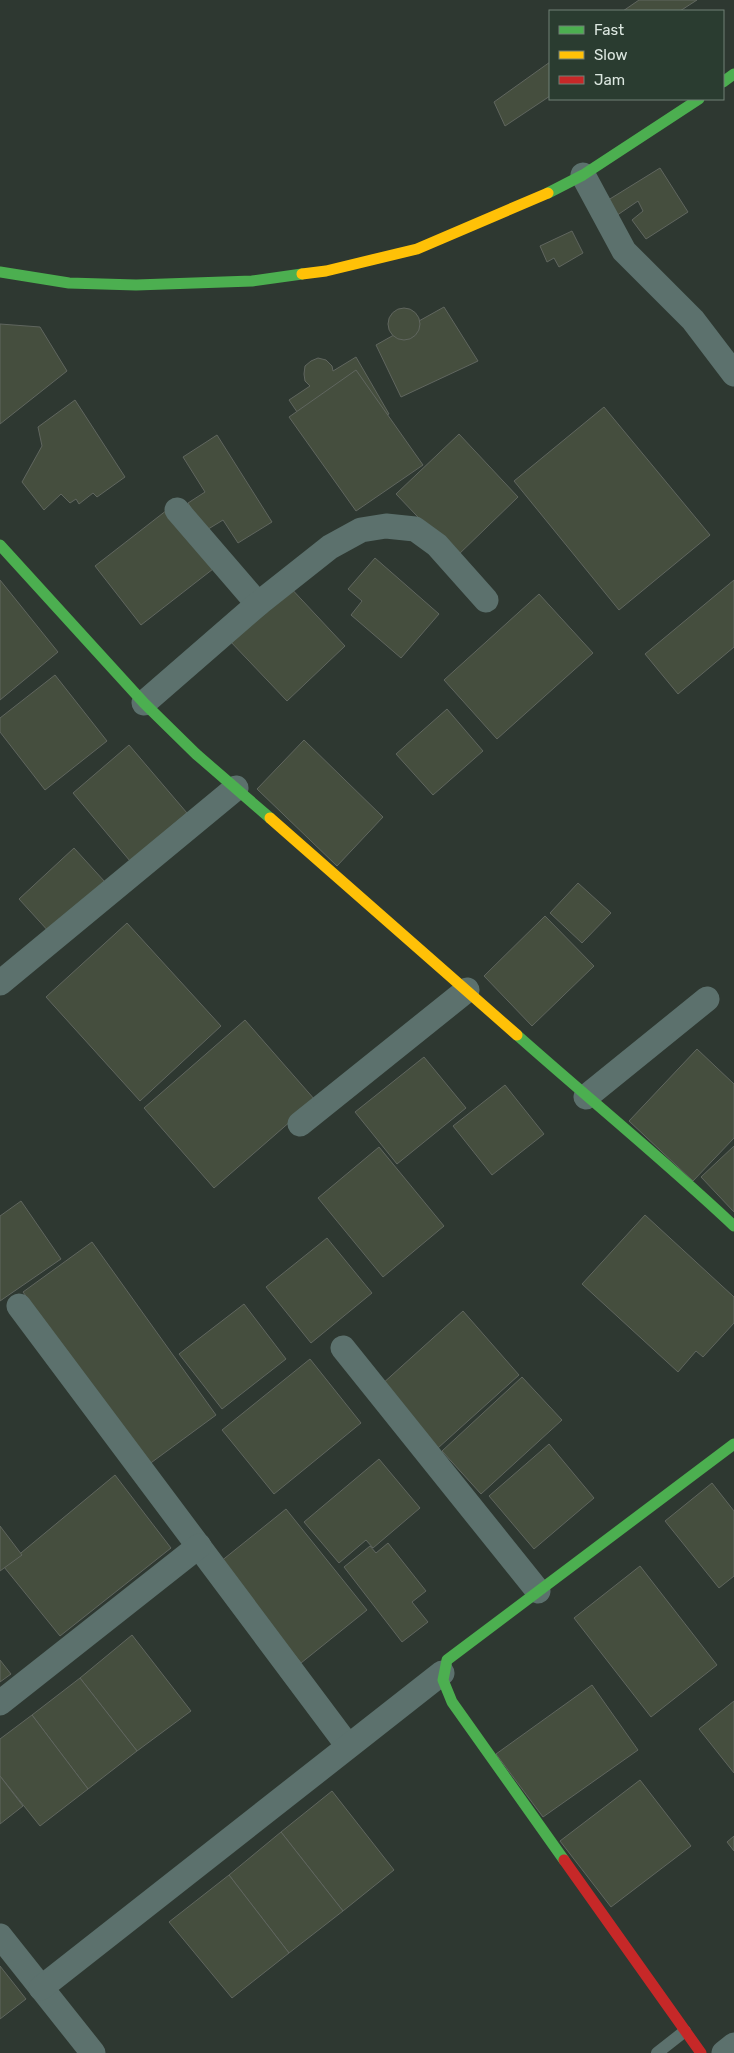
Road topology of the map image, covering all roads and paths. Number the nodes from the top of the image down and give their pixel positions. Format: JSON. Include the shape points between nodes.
{"nodes":[{"id":1,"x":697,"y":100,"type":"edge"},
{"id":2,"x":583,"y":175,"type":"junction"},
{"id":3,"x":0,"y":272,"type":"edge"},
{"id":4,"x":734,"y":374,"type":"edge"},
{"id":5,"x":177,"y":510,"type":"dead end"},
{"id":6,"x":0,"y":545,"type":"edge"},
{"id":7,"x":486,"y":600,"type":"dead end"},
{"id":8,"x":258,"y":604,"type":"junction"},
{"id":9,"x":144,"y":703,"type":"junction"},
{"id":10,"x":236,"y":788,"type":"junction"},
{"id":11,"x":0,"y":983,"type":"edge"},
{"id":12,"x":467,"y":990,"type":"junction"},
{"id":13,"x":707,"y":999,"type":"dead end"},
{"id":14,"x":586,"y":1097,"type":"junction"},
{"id":15,"x":300,"y":1124,"type":"dead end"},
{"id":16,"x":734,"y":1226,"type":"edge"},
{"id":17,"x":19,"y":1306,"type":"dead end"},
{"id":18,"x":343,"y":1348,"type":"dead end"},
{"id":19,"x":734,"y":1444,"type":"edge"},
{"id":20,"x":199,"y":1546,"type":"junction"},
{"id":21,"x":538,"y":1591,"type":"junction"},
{"id":22,"x":442,"y":1674,"type":"junction"},
{"id":23,"x":0,"y":1703,"type":"edge"},
{"id":24,"x":348,"y":1746,"type":"junction"},
{"id":25,"x":0,"y":1936,"type":"edge"},
{"id":26,"x":40,"y":1988,"type":"junction"},
{"id":27,"x":686,"y":2031,"type":"junction"},
{"id":28,"x":734,"y":2045,"type":"edge"},
{"id":29,"x":93,"y":2053,"type":"edge"},
{"id":30,"x":657,"y":2053,"type":"edge"},
{"id":31,"x":701,"y":2053,"type":"edge"},
{"id":32,"x":724,"y":2053,"type":"edge"}],
"edges":[{"from":1,"to":2,"type":"street"},
{"from":2,"to":3,"type":"street","via":[[417,249],[326,272],[252,281],[136,285],[69,283]]},
{"from":2,"to":4,"type":"street","via":[[624,252],[693,320]]},
{"from":5,"to":8,"type":"street"},
{"from":6,"to":9,"type":"street"},
{"from":7,"to":8,"type":"street","via":[[437,545],[415,529],[386,526],[361,530],[330,547]]},
{"from":8,"to":9,"type":"street"},
{"from":9,"to":10,"type":"street"},
{"from":10,"to":11,"type":"street"},
{"from":10,"to":12,"type":"street"},
{"from":12,"to":14,"type":"street"},
{"from":12,"to":15,"type":"street"},
{"from":13,"to":14,"type":"street"},
{"from":14,"to":16,"type":"street"},
{"from":17,"to":20,"type":"street"},
{"from":18,"to":21,"type":"street"},
{"from":19,"to":21,"type":"street"},
{"from":20,"to":23,"type":"street"},
{"from":20,"to":24,"type":"street"},
{"from":21,"to":22,"type":"street","via":[[447,1660]]},
{"from":22,"to":24,"type":"street"},
{"from":22,"to":27,"type":"street","via":[[445,1690],[456,1708]]},
{"from":24,"to":26,"type":"street"},
{"from":25,"to":26,"type":"street"},
{"from":26,"to":29,"type":"street"},
{"from":27,"to":30,"type":"lane"},
{"from":27,"to":31,"type":"street"},
{"from":28,"to":32,"type":"street"}]}
